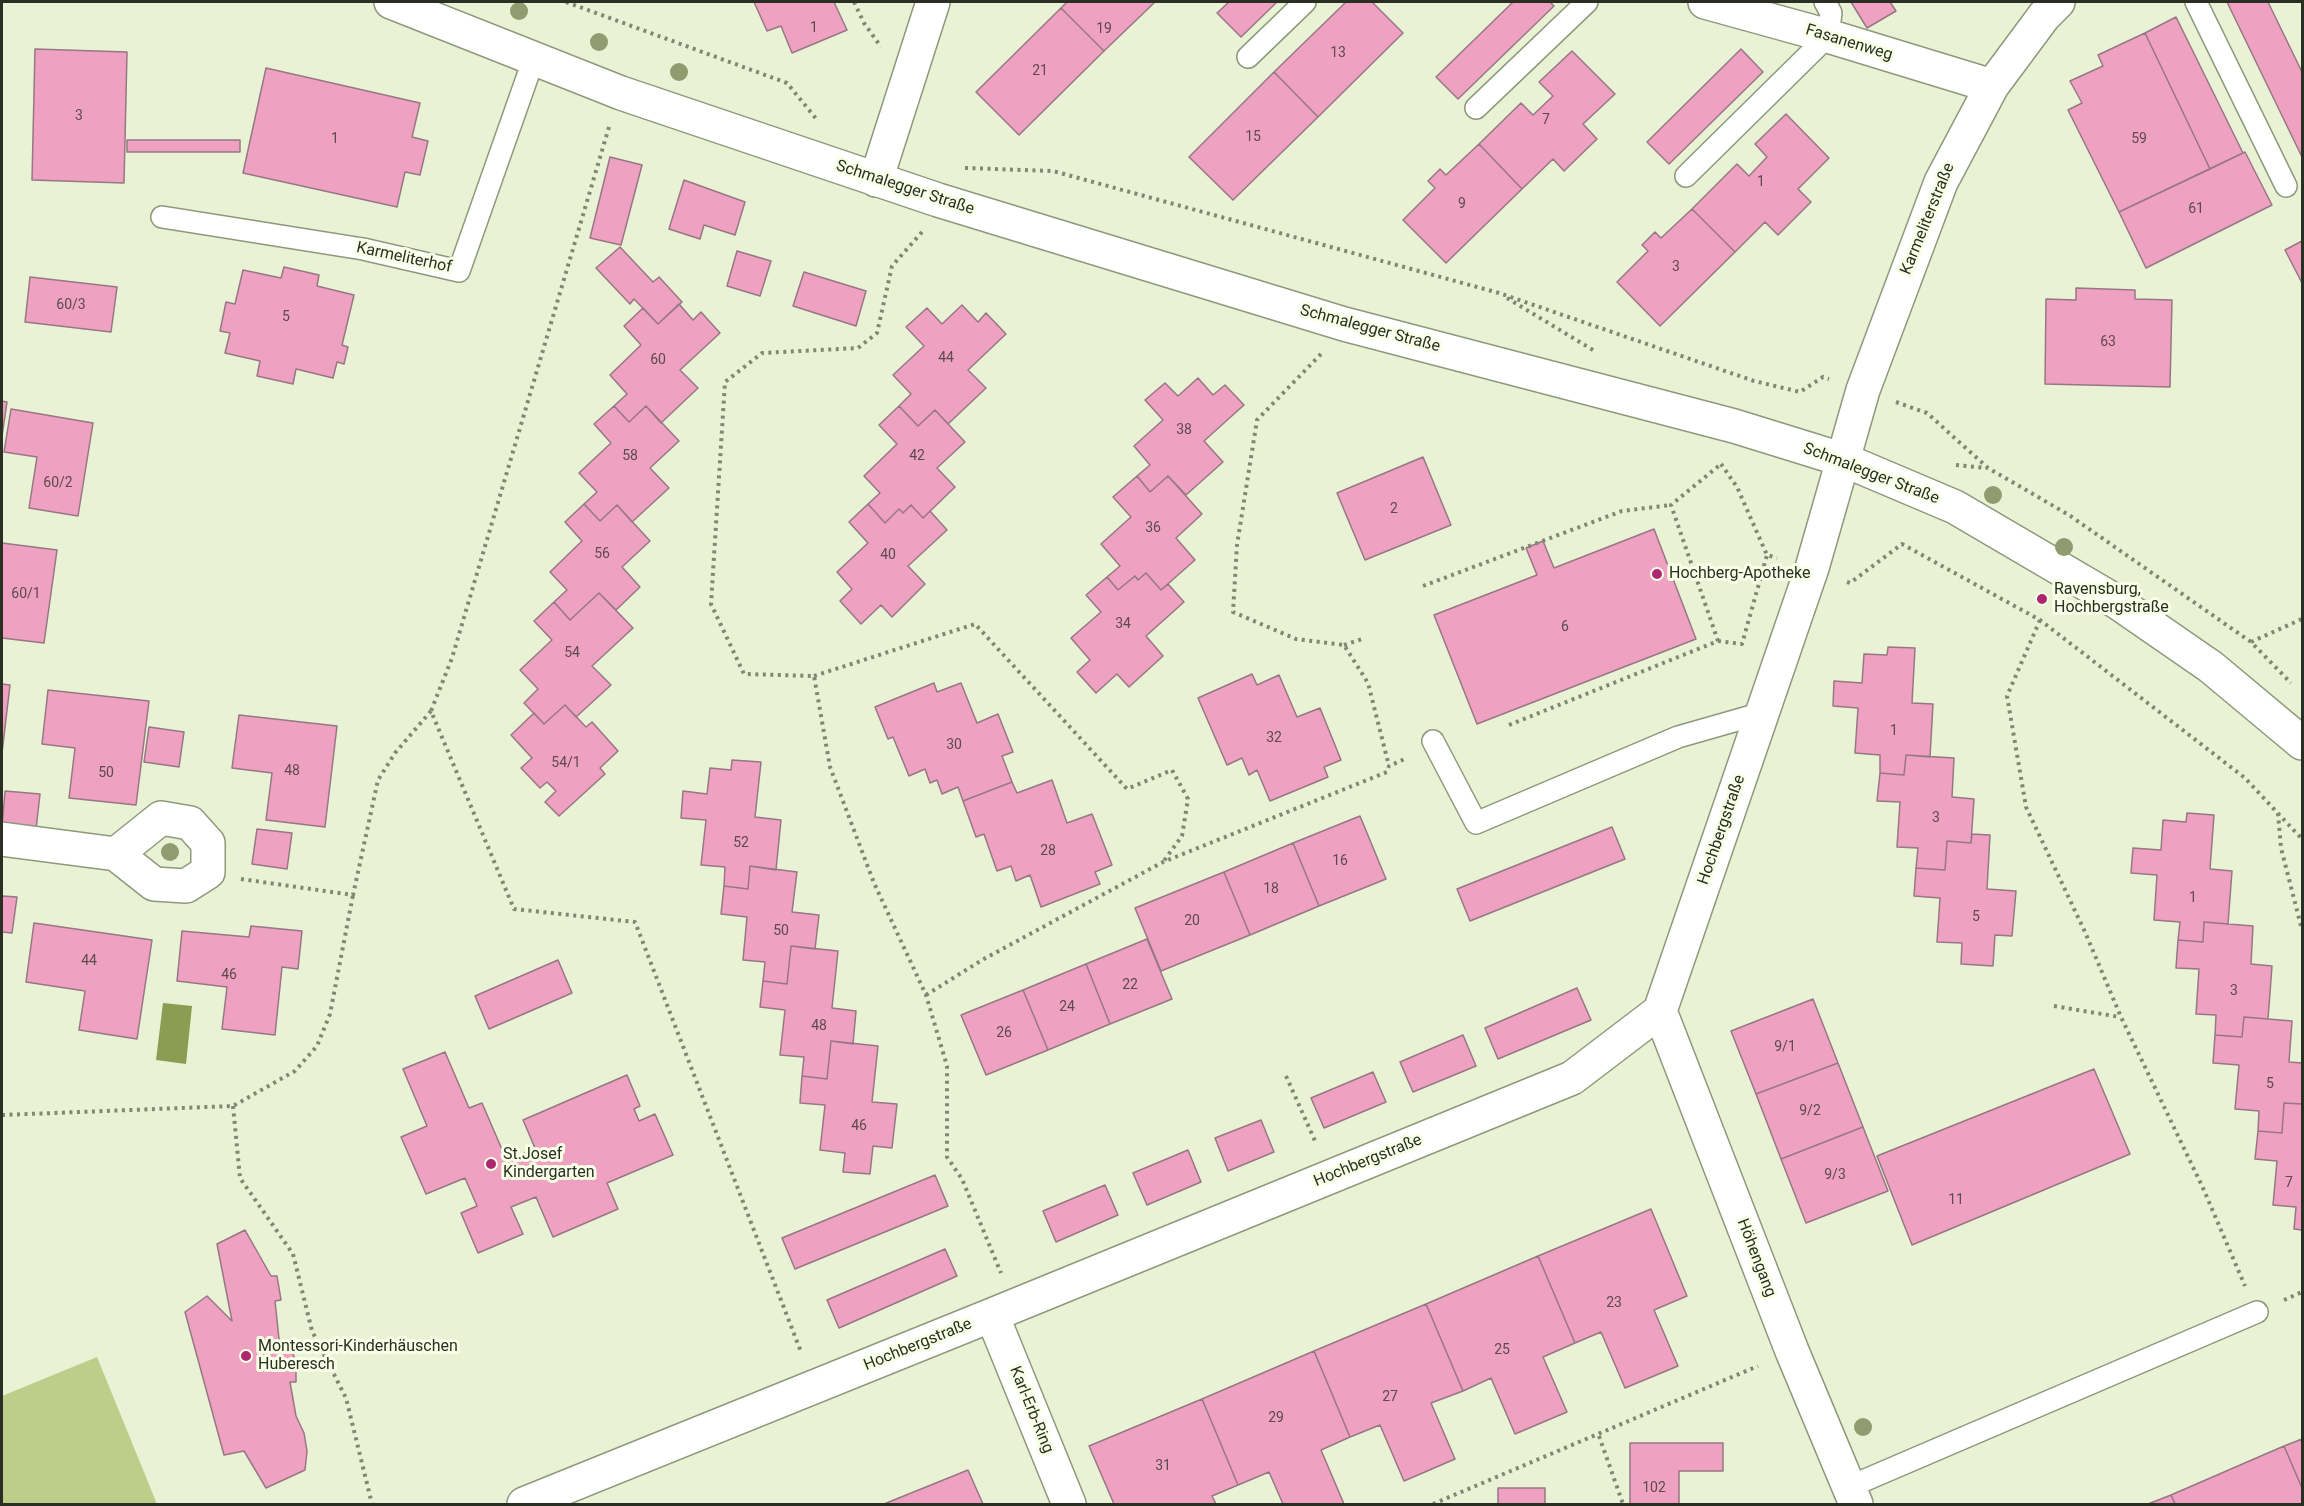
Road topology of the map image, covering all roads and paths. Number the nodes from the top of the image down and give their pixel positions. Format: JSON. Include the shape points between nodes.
{"nodes":[{"id":1,"x":391,"y":2,"type":"edge"},
{"id":2,"x":566,"y":2,"type":"edge"},
{"id":3,"x":933,"y":2,"type":"edge"},
{"id":4,"x":1305,"y":2,"type":"edge"},
{"id":5,"x":1587,"y":2,"type":"edge"},
{"id":6,"x":1705,"y":2,"type":"edge"},
{"id":7,"x":1825,"y":2,"type":"edge"},
{"id":8,"x":2058,"y":2,"type":"edge"},
{"id":9,"x":2196,"y":2,"type":"edge"},
{"id":10,"x":1828,"y":36,"type":"junction"},
{"id":11,"x":1248,"y":57,"type":"dead end"},
{"id":12,"x":534,"y":58,"type":"junction"},
{"id":13,"x":1992,"y":86,"type":"junction"},
{"id":14,"x":621,"y":93,"type":"junction"},
{"id":15,"x":1476,"y":108,"type":"dead end"},
{"id":16,"x":821,"y":124,"type":"dead end"},
{"id":17,"x":954,"y":168,"type":"dead end"},
{"id":18,"x":1686,"y":176,"type":"dead end"},
{"id":19,"x":876,"y":180,"type":"junction"},
{"id":20,"x":2286,"y":186,"type":"dead end"},
{"id":21,"x":938,"y":200,"type":"junction"},
{"id":22,"x":162,"y":217,"type":"dead end"},
{"id":23,"x":1344,"y":324,"type":"junction"},
{"id":24,"x":1863,"y":390,"type":"junction"},
{"id":25,"x":1844,"y":460,"type":"junction"},
{"id":26,"x":1671,"y":505,"type":"junction"},
{"id":27,"x":1767,"y":555,"type":"junction"},
{"id":28,"x":1812,"y":568,"type":"junction"},
{"id":29,"x":1423,"y":586,"type":"dead end"},
{"id":30,"x":2302,"y":619,"type":"edge"},
{"id":31,"x":2040,"y":620,"type":"junction"},
{"id":32,"x":1362,"y":639,"type":"dead end"},
{"id":33,"x":1718,"y":641,"type":"junction"},
{"id":34,"x":2251,"y":642,"type":"junction"},
{"id":35,"x":1344,"y":645,"type":"junction"},
{"id":36,"x":814,"y":676,"type":"junction"},
{"id":37,"x":2295,"y":687,"type":"dead end"},
{"id":38,"x":431,"y":711,"type":"junction"},
{"id":39,"x":1762,"y":713,"type":"junction"},
{"id":40,"x":1509,"y":725,"type":"dead end"},
{"id":41,"x":2302,"y":743,"type":"edge"},
{"id":42,"x":1435,"y":744,"type":"joint"},
{"id":43,"x":1389,"y":766,"type":"junction"},
{"id":44,"x":2278,"y":812,"type":"junction"},
{"id":45,"x":2302,"y":839,"type":"edge"},
{"id":46,"x":2,"y":840,"type":"edge"},
{"id":47,"x":116,"y":854,"type":"junction"},
{"id":48,"x":1163,"y":862,"type":"junction"},
{"id":49,"x":208,"y":872,"type":"junction"},
{"id":50,"x":353,"y":895,"type":"junction"},
{"id":51,"x":2302,"y":930,"type":"edge"},
{"id":52,"x":926,"y":995,"type":"junction"},
{"id":53,"x":2054,"y":1006,"type":"dead end"},
{"id":54,"x":1660,"y":1011,"type":"junction"},
{"id":55,"x":2121,"y":1017,"type":"junction"},
{"id":56,"x":1286,"y":1076,"type":"dead end"},
{"id":57,"x":233,"y":1106,"type":"junction"},
{"id":58,"x":2,"y":1115,"type":"edge"},
{"id":59,"x":1330,"y":1177,"type":"junction"},
{"id":60,"x":2302,"y":1292,"type":"edge"},
{"id":61,"x":1003,"y":1311,"type":"junction"},
{"id":62,"x":2257,"y":1312,"type":"junction"},
{"id":63,"x":1792,"y":1351,"type":"junction"},
{"id":64,"x":814,"y":1387,"type":"junction"},
{"id":65,"x":1599,"y":1436,"type":"junction"},
{"id":66,"x":1852,"y":1496,"type":"edge"},
{"id":67,"x":372,"y":1504,"type":"edge"},
{"id":68,"x":524,"y":1504,"type":"edge"},
{"id":69,"x":1069,"y":1504,"type":"edge"},
{"id":70,"x":1433,"y":1504,"type":"edge"},
{"id":71,"x":1623,"y":1504,"type":"edge"}],
"edges":[{"from":1,"to":12,"type":"street","name":"Schmalegger Straße"},
{"from":2,"to":16,"type":"path","via":[[787,83]]},
{"from":3,"to":19,"type":"street"},
{"from":4,"to":11,"type":"lane"},
{"from":5,"to":15,"type":"lane"},
{"from":6,"to":10,"type":"street","name":"Fasanenweg"},
{"from":7,"to":10,"type":"lane","via":[[1832,13]]},
{"from":8,"to":13,"type":"street","name":"Karmeliterstraße"},
{"from":9,"to":20,"type":"lane"},
{"from":10,"to":13,"type":"street","name":"Fasanenweg"},
{"from":10,"to":18,"type":"lane"},
{"from":12,"to":14,"type":"street","name":"Schmalegger Straße"},
{"from":12,"to":22,"type":"lane","name":"Karmeliterhof","via":[[459,271],[363,249]]},
{"from":13,"to":24,"type":"street","name":"Karmeliterstraße","via":[[1941,182]]},
{"from":14,"to":19,"type":"street","name":"Schmalegger Straße"},
{"from":14,"to":38,"type":"path","via":[[452,658]]},
{"from":17,"to":24,"type":"path","via":[[1053,171],[1498,293],[1754,381],[1800,392],[1823,377]]},
{"from":19,"to":21,"type":"street","name":"Schmalegger Straße"},
{"from":21,"to":23,"type":"street","name":"Schmalegger Straße"},
{"from":21,"to":36,"type":"path","via":[[930,223],[892,266],[877,333],[858,348],[762,353],[725,382],[711,604],[744,674]]},
{"from":23,"to":25,"type":"street","name":"Schmalegger Straße","via":[[1734,426]]},
{"from":23,"to":35,"type":"path","via":[[1327,348],[1257,420],[1237,545],[1233,612],[1296,639]]},
{"from":24,"to":25,"type":"street","name":"Karmeliterstraße"},
{"from":24,"to":34,"type":"path","via":[[1927,413],[1988,468],[2069,515]]},
{"from":25,"to":28,"type":"street","name":"Hochbergstraße"},
{"from":25,"to":41,"type":"street","name":"Schmalegger Straße","via":[[1955,507],[2079,579],[2211,667]]},
{"from":26,"to":27,"type":"path","via":[[1721,464],[1737,487]]},
{"from":26,"to":29,"type":"path","via":[[1622,511]]},
{"from":26,"to":33,"type":"path"},
{"from":27,"to":28,"type":"path"},
{"from":27,"to":33,"type":"path","via":[[1742,644]]},
{"from":28,"to":31,"type":"path","via":[[1850,583],[1902,544]]},
{"from":28,"to":39,"type":"street","name":"Hochbergstraße"},
{"from":30,"to":34,"type":"path"},
{"from":31,"to":44,"type":"path","via":[[2245,778]]},
{"from":31,"to":55,"type":"path","via":[[2007,696],[2026,807]]},
{"from":32,"to":35,"type":"path"},
{"from":33,"to":40,"type":"path"},
{"from":34,"to":37,"type":"path"},
{"from":35,"to":43,"type":"path","via":[[1368,683]]},
{"from":36,"to":48,"type":"path","via":[[975,624],[1127,789],[1172,770],[1188,799],[1182,836]]},
{"from":36,"to":52,"type":"path","via":[[830,767],[874,883]]},
{"from":38,"to":50,"type":"path","via":[[378,780]]},
{"from":38,"to":64,"type":"path","via":[[514,909],[635,922]]},
{"from":39,"to":42,"type":"lane","via":[[1678,737],[1476,823]]},
{"from":39,"to":54,"type":"street","name":"Hochbergstraße"},
{"from":42,"to":43,"type":"path"},
{"from":43,"to":48,"type":"path","via":[[1387,772]]},
{"from":44,"to":45,"type":"path"},
{"from":44,"to":51,"type":"path","via":[[2281,848]]},
{"from":46,"to":47,"type":"street"},
{"from":47,"to":49,"type":"street","via":[[154,884],[186,886]]},
{"from":47,"to":49,"type":"street","via":[[161,818],[190,823],[208,843]]},
{"from":48,"to":52,"type":"path","via":[[982,960]]},
{"from":49,"to":50,"type":"path"},
{"from":50,"to":57,"type":"path","via":[[330,1014],[317,1046],[295,1071]]},
{"from":52,"to":61,"type":"path","via":[[947,1066],[947,1157],[962,1179]]},
{"from":53,"to":55,"type":"path"},
{"from":54,"to":59,"type":"street","name":"Hochbergstraße","via":[[1572,1078]]},
{"from":54,"to":63,"type":"street","name":"Höhengang"},
{"from":55,"to":62,"type":"path"},
{"from":56,"to":59,"type":"path"},
{"from":57,"to":58,"type":"path"},
{"from":57,"to":67,"type":"path","via":[[240,1178],[293,1254],[312,1332],[346,1398]]},
{"from":59,"to":61,"type":"street","name":"Hochbergstraße"},
{"from":60,"to":62,"type":"path"},
{"from":61,"to":64,"type":"street","name":"Hochbergstraße"},
{"from":61,"to":69,"type":"street","name":"Karl-Erb-Ring"},
{"from":62,"to":66,"type":"lane"},
{"from":63,"to":65,"type":"path"},
{"from":63,"to":66,"type":"street","name":"Höhengang"},
{"from":64,"to":68,"type":"street","name":"Hochbergstraße"},
{"from":65,"to":70,"type":"path"},
{"from":65,"to":71,"type":"path"}]}
